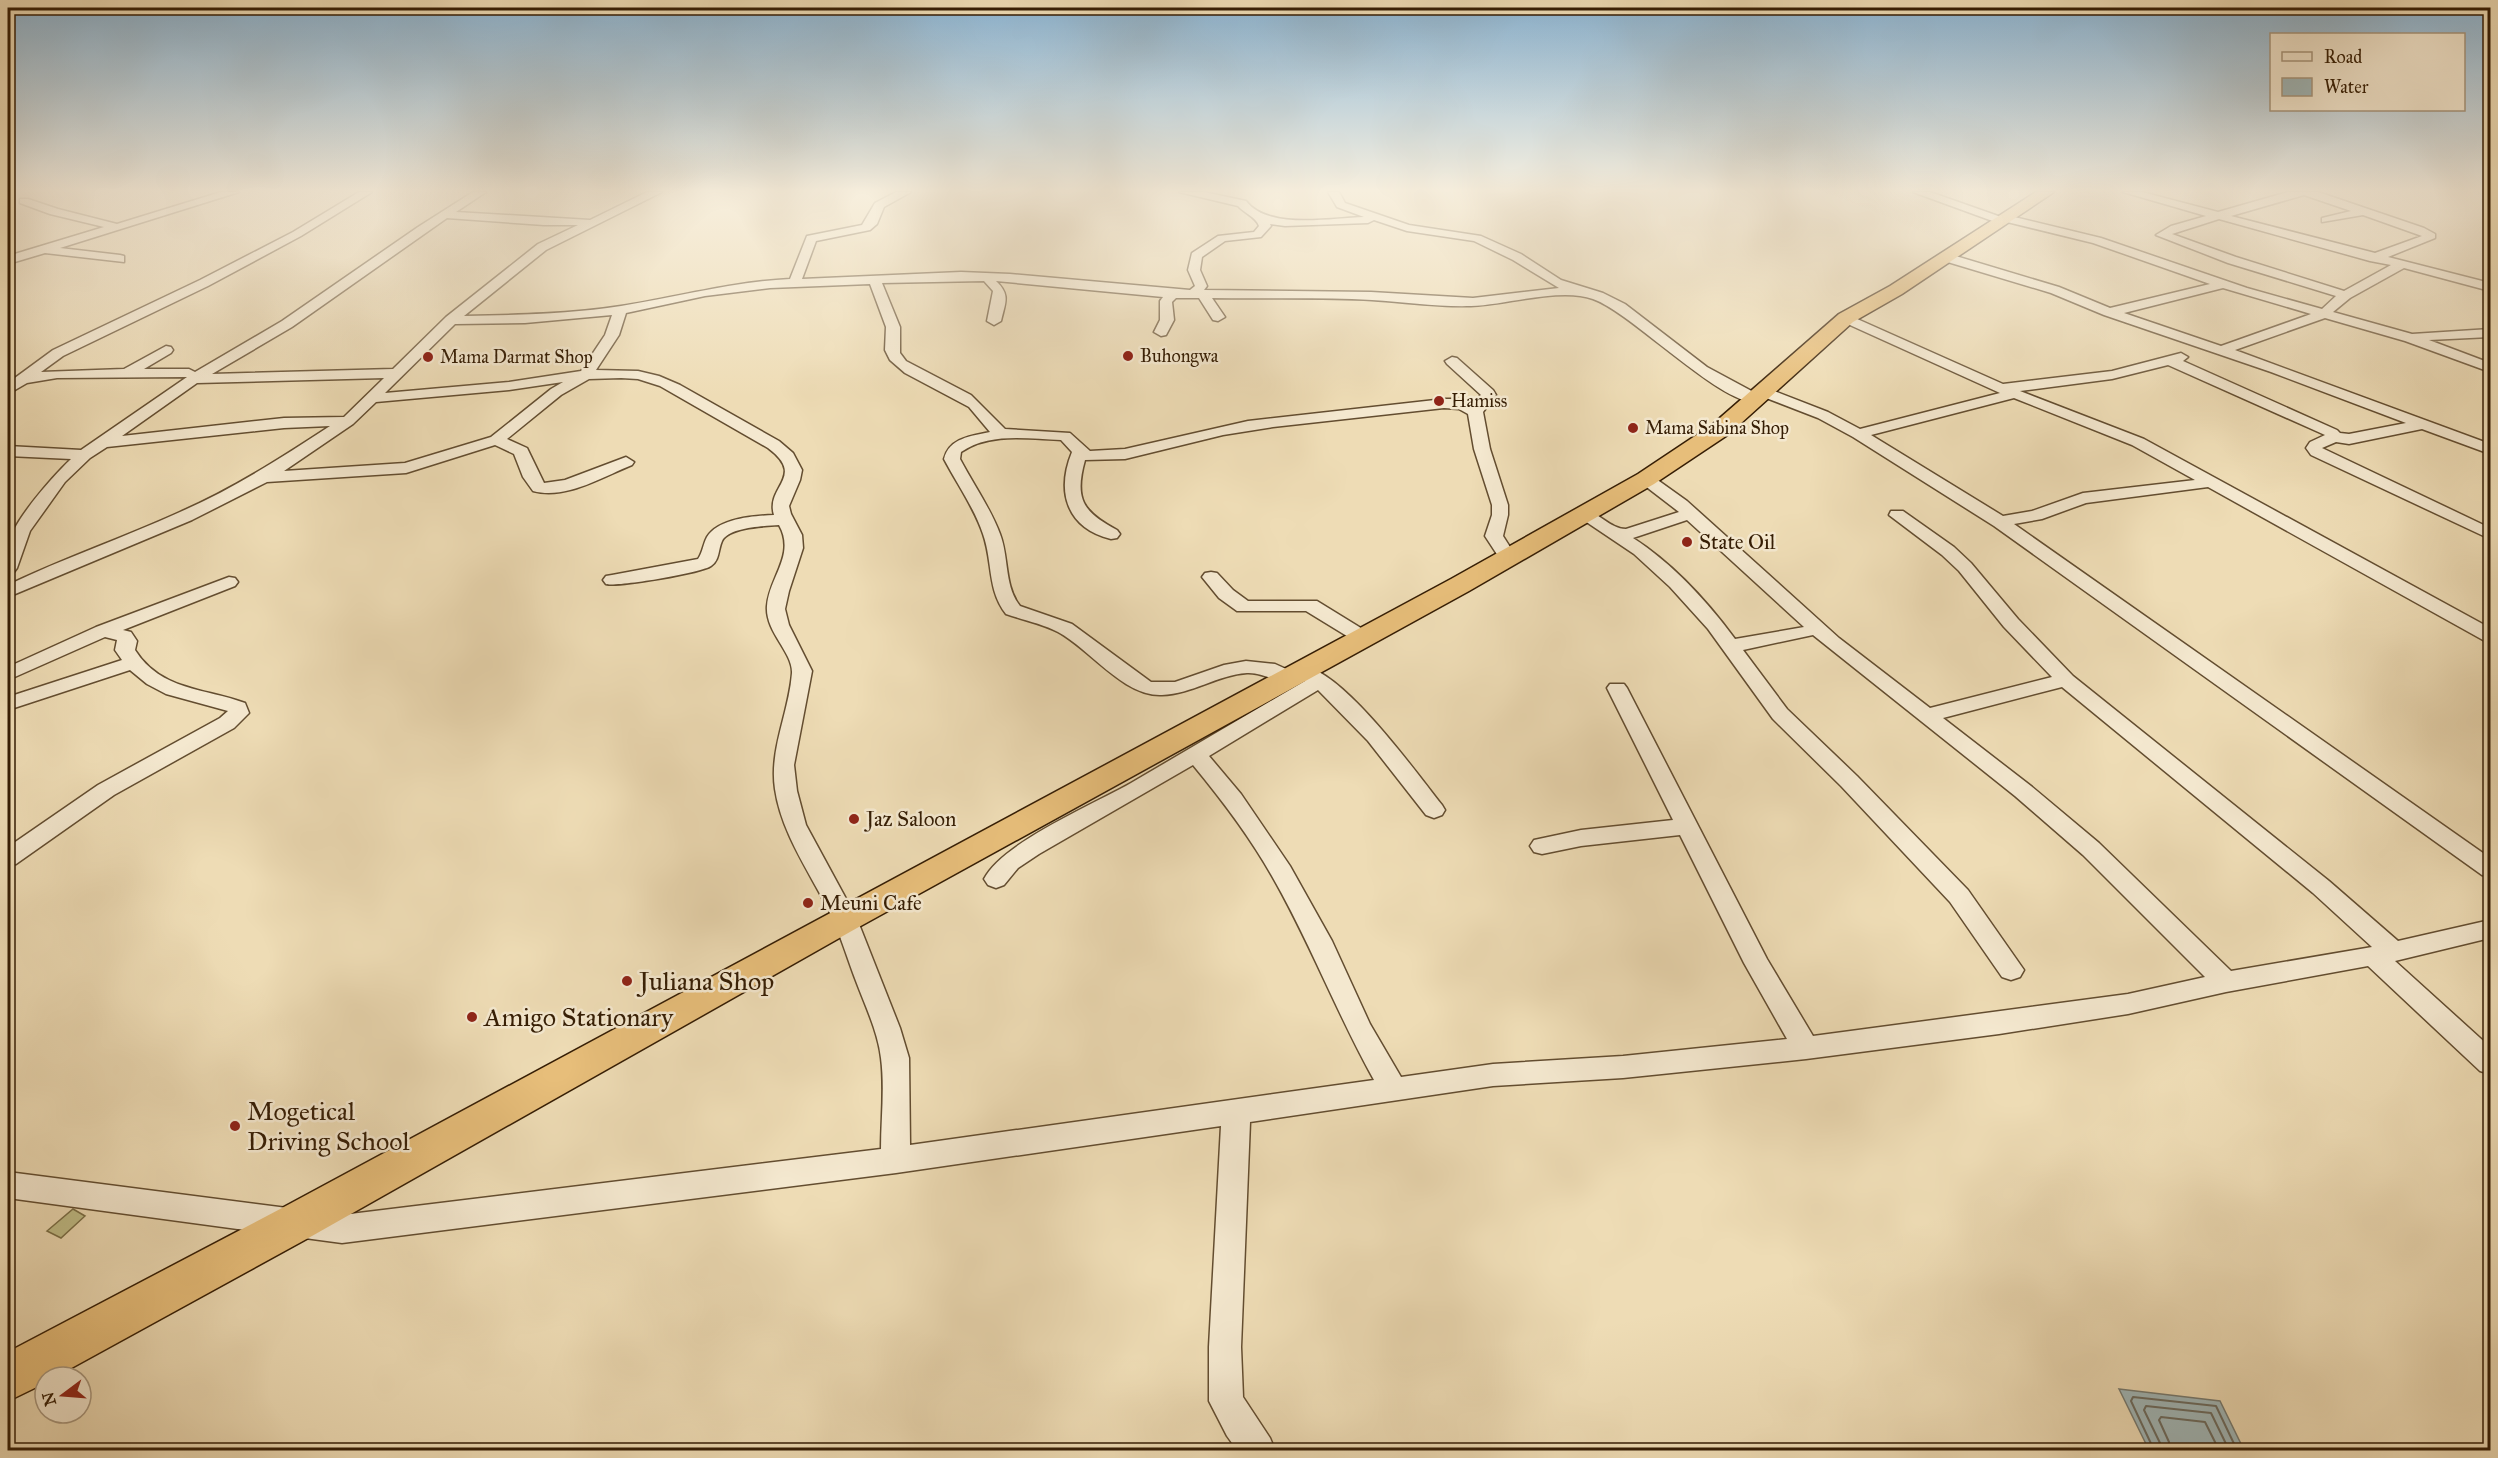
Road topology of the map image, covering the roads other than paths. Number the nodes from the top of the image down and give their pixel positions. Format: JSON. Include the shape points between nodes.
{"nodes":[{"id":1,"x":248,"y":260,"type":"edge"},
{"id":2,"x":378,"y":260,"type":"edge"},
{"id":3,"x":526,"y":260,"type":"edge"},
{"id":4,"x":803,"y":260,"type":"edge"},
{"id":5,"x":1195,"y":260,"type":"edge"},
{"id":6,"x":1522,"y":260,"type":"edge"},
{"id":7,"x":1941,"y":260,"type":"edge"},
{"id":8,"x":1956,"y":260,"type":"edge"},
{"id":9,"x":2154,"y":260,"type":"edge"},
{"id":10,"x":2234,"y":260,"type":"edge"},
{"id":11,"x":2382,"y":260,"type":"edge"},
{"id":12,"x":2400,"y":265,"type":"junction"},
{"id":13,"x":989,"y":277,"type":"junction"},
{"id":14,"x":875,"y":279,"type":"junction"},
{"id":15,"x":2490,"y":281,"type":"edge"},
{"id":16,"x":795,"y":282,"type":"junction"},
{"id":17,"x":2475,"y":283,"type":"junction"},
{"id":18,"x":2223,"y":284,"type":"junction"},
{"id":19,"x":2490,"y":287,"type":"edge"},
{"id":20,"x":1575,"y":290,"type":"junction"},
{"id":21,"x":1173,"y":294,"type":"junction"},
{"id":22,"x":1198,"y":294,"type":"junction"},
{"id":23,"x":2345,"y":295,"type":"junction"},
{"id":24,"x":620,"y":310,"type":"junction"},
{"id":25,"x":2109,"y":312,"type":"junction"},
{"id":26,"x":2324,"y":314,"type":"junction"},
{"id":27,"x":1218,"y":317,"type":"dead end"},
{"id":28,"x":1846,"y":318,"type":"junction"},
{"id":29,"x":451,"y":320,"type":"junction"},
{"id":30,"x":994,"y":321,"type":"dead end"},
{"id":31,"x":1161,"y":332,"type":"dead end"},
{"id":32,"x":2490,"y":333,"type":"edge"},
{"id":33,"x":2410,"y":338,"type":"junction"},
{"id":34,"x":2217,"y":349,"type":"junction"},
{"id":35,"x":166,"y":350,"type":"dead end"},
{"id":36,"x":2169,"y":360,"type":"junction"},
{"id":37,"x":1452,"y":361,"type":"dead end"},
{"id":38,"x":2490,"y":368,"type":"edge"},
{"id":39,"x":397,"y":373,"type":"junction"},
{"id":40,"x":125,"y":375,"type":"junction"},
{"id":41,"x":586,"y":375,"type":"junction"},
{"id":42,"x":191,"y":376,"type":"junction"},
{"id":43,"x":23,"y":379,"type":"junction"},
{"id":44,"x":8,"y":390,"type":"edge"},
{"id":45,"x":2006,"y":391,"type":"junction"},
{"id":46,"x":1760,"y":395,"type":"junction"},
{"id":47,"x":373,"y":398,"type":"junction"},
{"id":48,"x":1475,"y":412,"type":"junction"},
{"id":49,"x":348,"y":421,"type":"junction"},
{"id":50,"x":2425,"y":424,"type":"junction"},
{"id":51,"x":1002,"y":434,"type":"junction"},
{"id":52,"x":1858,"y":434,"type":"junction"},
{"id":53,"x":2334,"y":437,"type":"junction"},
{"id":54,"x":496,"y":440,"type":"junction"},
{"id":55,"x":104,"y":442,"type":"junction"},
{"id":56,"x":2490,"y":449,"type":"edge"},
{"id":57,"x":8,"y":451,"type":"edge"},
{"id":58,"x":1079,"y":453,"type":"junction"},
{"id":59,"x":84,"y":455,"type":"junction"},
{"id":60,"x":626,"y":462,"type":"dead end"},
{"id":61,"x":264,"y":477,"type":"junction"},
{"id":62,"x":1646,"y":479,"type":"junction"},
{"id":63,"x":2212,"y":482,"type":"junction"},
{"id":64,"x":1584,"y":515,"type":"junction"},
{"id":65,"x":1897,"y":515,"type":"dead end"},
{"id":66,"x":1682,"y":516,"type":"dead end"},
{"id":67,"x":786,"y":519,"type":"junction"},
{"id":68,"x":2000,"y":522,"type":"junction"},
{"id":69,"x":1111,"y":534,"type":"dead end"},
{"id":70,"x":1616,"y":534,"type":"junction"},
{"id":71,"x":2490,"y":534,"type":"edge"},
{"id":72,"x":1508,"y":558,"type":"junction"},
{"id":73,"x":8,"y":568,"type":"edge"},
{"id":74,"x":1212,"y":577,"type":"dead end"},
{"id":75,"x":612,"y":580,"type":"dead end"},
{"id":76,"x":228,"y":582,"type":"dead end"},
{"id":77,"x":8,"y":592,"type":"edge"},
{"id":78,"x":103,"y":631,"type":"junction"},
{"id":79,"x":1806,"y":632,"type":"dead end"},
{"id":80,"x":2490,"y":636,"type":"edge"},
{"id":81,"x":1362,"y":637,"type":"junction"},
{"id":82,"x":1731,"y":646,"type":"junction"},
{"id":83,"x":133,"y":663,"type":"junction"},
{"id":84,"x":8,"y":674,"type":"edge"},
{"id":85,"x":1303,"y":676,"type":"junction"},
{"id":86,"x":2066,"y":680,"type":"junction"},
{"id":87,"x":1617,"y":688,"type":"dead end"},
{"id":88,"x":8,"y":704,"type":"edge"},
{"id":89,"x":1925,"y":716,"type":"junction"},
{"id":90,"x":1196,"y":755,"type":"junction"},
{"id":91,"x":1434,"y":810,"type":"dead end"},
{"id":92,"x":1688,"y":826,"type":"junction"},
{"id":93,"x":1542,"y":846,"type":"dead end"},
{"id":94,"x":8,"y":858,"type":"edge"},
{"id":95,"x":2490,"y":868,"type":"edge"},
{"id":96,"x":996,"y":879,"type":"dead end"},
{"id":97,"x":845,"y":919,"type":"junction"},
{"id":98,"x":2490,"y":929,"type":"edge"},
{"id":99,"x":2383,"y":953,"type":"junction"},
{"id":100,"x":2011,"y":970,"type":"dead end"},
{"id":101,"x":2226,"y":982,"type":"junction"},
{"id":102,"x":1806,"y":1047,"type":"junction"},
{"id":103,"x":2490,"y":1064,"type":"edge"},
{"id":104,"x":1394,"y":1090,"type":"junction"},
{"id":105,"x":1236,"y":1113,"type":"junction"},
{"id":106,"x":896,"y":1160,"type":"junction"},
{"id":107,"x":8,"y":1185,"type":"edge"},
{"id":108,"x":297,"y":1222,"type":"junction"},
{"id":109,"x":8,"y":1377,"type":"edge"},
{"id":110,"x":1258,"y":1450,"type":"edge"}],
"edges":[{"from":1,"to":43,"type":"street","via":[[58,353]]},
{"from":2,"to":42,"type":"street","via":[[287,324]]},
{"from":3,"to":29,"type":"street"},
{"from":4,"to":16,"type":"street"},
{"from":5,"to":22,"type":"street","via":[[1194,270],[1201,286]]},
{"from":6,"to":20,"type":"street"},
{"from":7,"to":28,"type":"highway"},
{"from":8,"to":25,"type":"street","via":[[2055,290]]},
{"from":9,"to":18,"type":"street"},
{"from":10,"to":23,"type":"street"},
{"from":11,"to":12,"type":"street"},
{"from":12,"to":17,"type":"street"},
{"from":12,"to":23,"type":"street"},
{"from":13,"to":14,"type":"street"},
{"from":13,"to":21,"type":"street"},
{"from":13,"to":30,"type":"street","via":[[1000,297]]},
{"from":14,"to":16,"type":"street"},
{"from":14,"to":51,"type":"street","via":[[894,328],[890,346],[894,357],[903,366],[975,404]]},
{"from":15,"to":17,"type":"street"},
{"from":16,"to":24,"type":"street","via":[[705,292]]},
{"from":17,"to":19,"type":"street"},
{"from":18,"to":25,"type":"street"},
{"from":18,"to":26,"type":"street"},
{"from":20,"to":22,"type":"street","via":[[1473,302],[1371,296]]},
{"from":20,"to":46,"type":"street","via":[[1620,307],[1702,370],[1737,391]]},
{"from":21,"to":22,"type":"street"},
{"from":21,"to":31,"type":"street","via":[[1166,301],[1167,320]]},
{"from":22,"to":27,"type":"street"},
{"from":23,"to":26,"type":"street"},
{"from":24,"to":29,"type":"street","via":[[525,319]]},
{"from":24,"to":41,"type":"street","via":[[612,335]]},
{"from":25,"to":34,"type":"street"},
{"from":26,"to":33,"type":"street"},
{"from":26,"to":34,"type":"street"},
{"from":28,"to":45,"type":"street"},
{"from":28,"to":46,"type":"highway"},
{"from":29,"to":39,"type":"street"},
{"from":32,"to":33,"type":"street"},
{"from":33,"to":38,"type":"street"},
{"from":34,"to":36,"type":"street"},
{"from":34,"to":50,"type":"street"},
{"from":35,"to":40,"type":"street"},
{"from":36,"to":45,"type":"street","via":[[2112,375]]},
{"from":36,"to":53,"type":"street","via":[[2325,429]]},
{"from":37,"to":48,"type":"street","via":[[1486,390],[1488,395]]},
{"from":39,"to":42,"type":"street"},
{"from":39,"to":47,"type":"street"},
{"from":40,"to":42,"type":"street"},
{"from":40,"to":43,"type":"street","via":[[57,374]]},
{"from":41,"to":47,"type":"street"},
{"from":41,"to":54,"type":"street","via":[[556,392]]},
{"from":41,"to":67,"type":"street","via":[[652,378],[774,445],[792,464],[792,483],[781,505]]},
{"from":42,"to":55,"type":"street"},
{"from":43,"to":44,"type":"street"},
{"from":45,"to":52,"type":"street"},
{"from":45,"to":63,"type":"street","via":[[2138,442]]},
{"from":46,"to":52,"type":"street","via":[[1823,415]]},
{"from":46,"to":62,"type":"highway","via":[[1721,429]]},
{"from":47,"to":49,"type":"street"},
{"from":48,"to":58,"type":"street","via":[[1456,403],[1424,405],[1224,430],[1110,455]]},
{"from":48,"to":72,"type":"street","via":[[1500,505],[1494,536]]},
{"from":49,"to":55,"type":"street","via":[[284,423]]},
{"from":49,"to":61,"type":"street"},
{"from":50,"to":53,"type":"street","via":[[2349,439]]},
{"from":50,"to":56,"type":"street"},
{"from":51,"to":58,"type":"street","via":[[1065,436]]},
{"from":51,"to":85,"type":"street","via":[[964,443],[954,450],[952,459],[983,512],[995,547],[1002,591],[1013,610],[1065,628],[1146,687],[1159,690],[1244,667]]},
{"from":52,"to":68,"type":"street"},
{"from":53,"to":71,"type":"street","via":[[2314,448],[2326,458]]},
{"from":54,"to":60,"type":"street","via":[[521,451],[539,488],[564,485]]},
{"from":54,"to":61,"type":"street","via":[[406,468]]},
{"from":55,"to":59,"type":"street"},
{"from":57,"to":59,"type":"street"},
{"from":58,"to":69,"type":"street","via":[[1071,480],[1072,495],[1079,512],[1092,525]]},
{"from":59,"to":73,"type":"street","via":[[59,478],[21,531]]},
{"from":61,"to":77,"type":"street","via":[[186,516]]},
{"from":62,"to":64,"type":"highway"},
{"from":62,"to":89,"type":"street","via":[[1681,505],[1832,642]]},
{"from":63,"to":68,"type":"street","via":[[2083,498],[2036,515]]},
{"from":63,"to":80,"type":"street"},
{"from":64,"to":70,"type":"street"},
{"from":64,"to":72,"type":"highway"},
{"from":65,"to":86,"type":"street","via":[[1965,567],[2011,623]]},
{"from":66,"to":70,"type":"street","via":[[1628,534]]},
{"from":67,"to":75,"type":"street","via":[[724,530],[716,537],[710,559],[704,563]]},
{"from":67,"to":97,"type":"street","via":[[794,539],[794,553],[776,609],[785,639],[798,656],[802,671],[783,765],[786,791],[795,825]]},
{"from":68,"to":95,"type":"street"},
{"from":70,"to":82,"type":"street","via":[[1676,583]]},
{"from":72,"to":81,"type":"highway"},
{"from":74,"to":81,"type":"street","via":[[1244,607],[1310,605]]},
{"from":76,"to":78,"type":"street"},
{"from":78,"to":83,"type":"street","via":[[124,636],[125,650]]},
{"from":78,"to":84,"type":"street"},
{"from":79,"to":82,"type":"street"},
{"from":81,"to":85,"type":"highway"},
{"from":82,"to":100,"type":"street","via":[[1780,714],[1959,896]]},
{"from":83,"to":88,"type":"street"},
{"from":83,"to":94,"type":"street","via":[[172,689],[238,707],[239,712],[227,723],[106,790]]},
{"from":85,"to":90,"type":"street"},
{"from":85,"to":91,"type":"street","via":[[1330,688]]},
{"from":85,"to":97,"type":"highway"},
{"from":86,"to":89,"type":"street"},
{"from":86,"to":99,"type":"street","via":[[2288,860]]},
{"from":87,"to":92,"type":"street"},
{"from":89,"to":101,"type":"street","via":[[2091,849]]},
{"from":90,"to":96,"type":"street","via":[[1031,848],[1010,862]]},
{"from":90,"to":104,"type":"street","via":[[1233,799],[1282,872],[1359,1029]]},
{"from":92,"to":93,"type":"street"},
{"from":92,"to":102,"type":"street","via":[[1757,963]]},
{"from":97,"to":106,"type":"street","via":[[895,1058]]},
{"from":97,"to":108,"type":"highway"},
{"from":98,"to":99,"type":"street"},
{"from":99,"to":101,"type":"street"},
{"from":99,"to":103,"type":"street"},
{"from":101,"to":102,"type":"street","via":[[2128,1004]]},
{"from":102,"to":104,"type":"street","via":[[1623,1067],[1493,1075]]},
{"from":104,"to":105,"type":"street"},
{"from":105,"to":106,"type":"street"},
{"from":105,"to":110,"type":"street","via":[[1226,1401]]},
{"from":106,"to":108,"type":"street","via":[[342,1229]]},
{"from":107,"to":108,"type":"street"},
{"from":108,"to":109,"type":"highway"}]}
